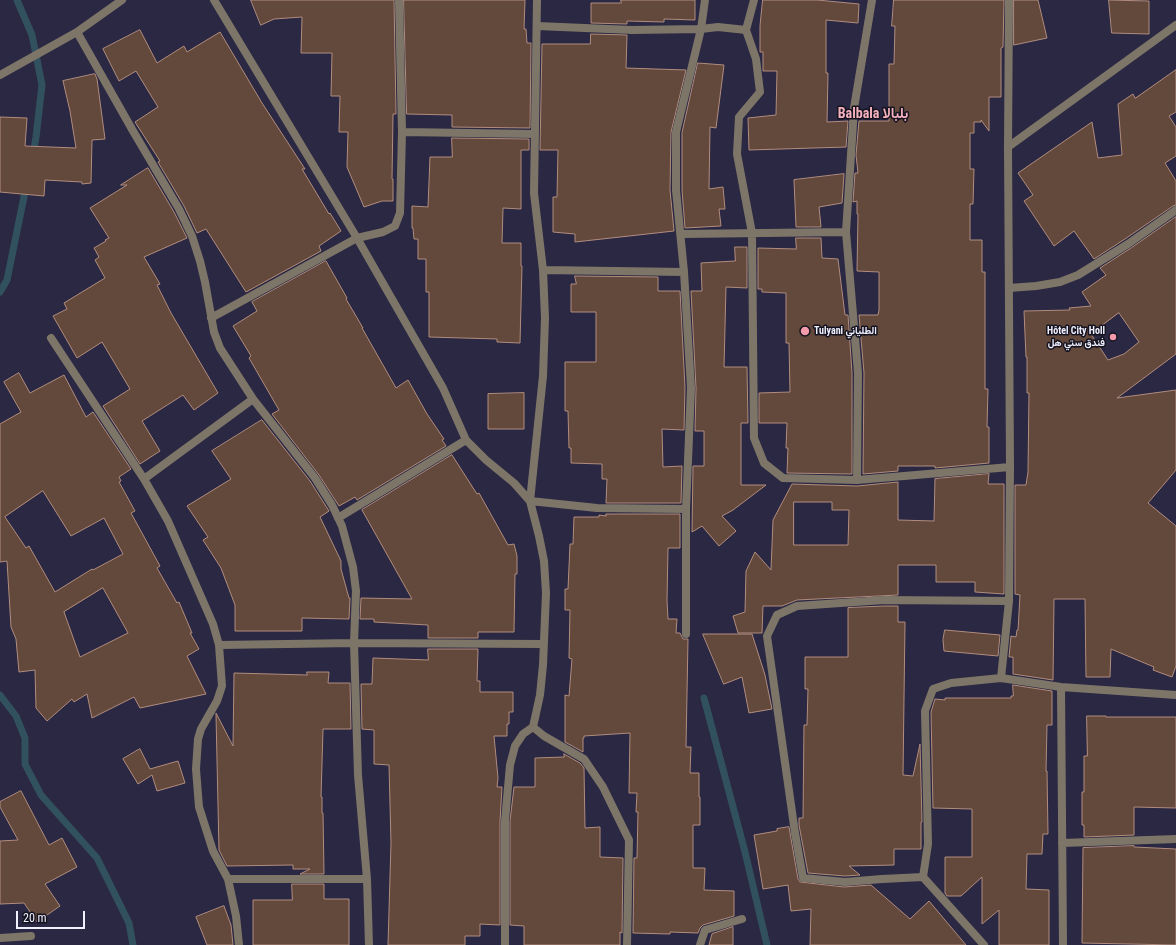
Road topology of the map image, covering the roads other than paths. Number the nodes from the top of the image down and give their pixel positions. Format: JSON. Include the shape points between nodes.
{"nodes":[{"id":1,"x":122,"y":0,"type":"edge"},
{"id":2,"x":214,"y":0,"type":"edge"},
{"id":3,"x":399,"y":0,"type":"edge"},
{"id":4,"x":537,"y":0,"type":"edge"},
{"id":5,"x":705,"y":0,"type":"edge"},
{"id":6,"x":754,"y":0,"type":"edge"},
{"id":7,"x":872,"y":0,"type":"edge"},
{"id":8,"x":1009,"y":0,"type":"edge"},
{"id":9,"x":1176,"y":25,"type":"edge"},
{"id":10,"x":537,"y":26,"type":"junction"},
{"id":11,"x":701,"y":29,"type":"junction"},
{"id":12,"x":746,"y":30,"type":"junction"},
{"id":13,"x":77,"y":32,"type":"junction"},
{"id":14,"x":0,"y":75,"type":"edge"},
{"id":15,"x":402,"y":132,"type":"junction"},
{"id":16,"x":535,"y":134,"type":"junction"},
{"id":17,"x":1008,"y":147,"type":"junction"},
{"id":18,"x":1176,"y":210,"type":"edge"},
{"id":19,"x":846,"y":232,"type":"junction"},
{"id":20,"x":681,"y":234,"type":"junction"},
{"id":21,"x":752,"y":234,"type":"junction"},
{"id":22,"x":357,"y":238,"type":"junction"},
{"id":23,"x":543,"y":270,"type":"junction"},
{"id":24,"x":684,"y":272,"type":"junction"},
{"id":25,"x":1009,"y":288,"type":"junction"},
{"id":26,"x":211,"y":318,"type":"junction"},
{"id":27,"x":51,"y":338,"type":"dead end"},
{"id":28,"x":253,"y":399,"type":"junction"},
{"id":29,"x":466,"y":440,"type":"junction"},
{"id":30,"x":1010,"y":467,"type":"junction"},
{"id":31,"x":144,"y":479,"type":"junction"},
{"id":32,"x":857,"y":480,"type":"junction"},
{"id":33,"x":530,"y":501,"type":"junction"},
{"id":34,"x":686,"y":509,"type":"junction"},
{"id":35,"x":338,"y":518,"type":"junction"},
{"id":36,"x":1009,"y":601,"type":"junction"},
{"id":37,"x":686,"y":634,"type":"dead end"},
{"id":38,"x":354,"y":643,"type":"junction"},
{"id":39,"x":543,"y":644,"type":"junction"},
{"id":40,"x":219,"y":645,"type":"junction"},
{"id":41,"x":1001,"y":678,"type":"junction"},
{"id":42,"x":1060,"y":687,"type":"junction"},
{"id":43,"x":1176,"y":695,"type":"edge"},
{"id":44,"x":533,"y":727,"type":"junction"},
{"id":45,"x":1176,"y":839,"type":"edge"},
{"id":46,"x":1062,"y":843,"type":"junction"},
{"id":47,"x":923,"y":877,"type":"junction"},
{"id":48,"x":228,"y":879,"type":"junction"},
{"id":49,"x":367,"y":879,"type":"junction"},
{"id":50,"x":742,"y":919,"type":"dead end"},
{"id":51,"x":31,"y":936,"type":"dead end"},
{"id":52,"x":0,"y":938,"type":"edge"},
{"id":53,"x":239,"y":945,"type":"edge"},
{"id":54,"x":369,"y":945,"type":"edge"},
{"id":55,"x":505,"y":945,"type":"edge"},
{"id":56,"x":627,"y":945,"type":"edge"},
{"id":57,"x":700,"y":945,"type":"edge"},
{"id":58,"x":984,"y":945,"type":"edge"},
{"id":59,"x":1063,"y":945,"type":"edge"}],
"edges":[{"from":1,"to":13,"type":"street"},
{"from":2,"to":22,"type":"street"},
{"from":3,"to":15,"type":"street"},
{"from":4,"to":10,"type":"street"},
{"from":5,"to":11,"type":"street"},
{"from":6,"to":12,"type":"street"},
{"from":7,"to":19,"type":"street","via":[[854,108]]},
{"from":8,"to":17,"type":"street"},
{"from":9,"to":17,"type":"street"},
{"from":10,"to":11,"type":"street","via":[[632,30]]},
{"from":10,"to":16,"type":"street"},
{"from":11,"to":12,"type":"street","via":[[718,27]]},
{"from":11,"to":20,"type":"street","via":[[676,132],[676,190]]},
{"from":12,"to":21,"type":"street","via":[[756,59],[760,92],[739,117],[737,154]]},
{"from":13,"to":14,"type":"street"},
{"from":13,"to":26,"type":"street","via":[[192,236],[205,282]]},
{"from":15,"to":16,"type":"street"},
{"from":15,"to":22,"type":"street","via":[[400,213],[395,226],[383,232]]},
{"from":16,"to":23,"type":"street","via":[[534,193]]},
{"from":17,"to":25,"type":"street"},
{"from":18,"to":25,"type":"street","via":[[1078,275],[1060,282]]},
{"from":19,"to":21,"type":"street"},
{"from":19,"to":32,"type":"street","via":[[858,374]]},
{"from":20,"to":21,"type":"street"},
{"from":20,"to":24,"type":"street"},
{"from":21,"to":32,"type":"street","via":[[754,438],[764,463],[783,478]]},
{"from":22,"to":26,"type":"street"},
{"from":22,"to":29,"type":"street","via":[[443,388]]},
{"from":23,"to":24,"type":"street"},
{"from":23,"to":33,"type":"street","via":[[543,376]]},
{"from":24,"to":34,"type":"street","via":[[691,388]]},
{"from":25,"to":30,"type":"street"},
{"from":26,"to":28,"type":"street","via":[[220,348]]},
{"from":27,"to":31,"type":"street"},
{"from":28,"to":31,"type":"street"},
{"from":28,"to":35,"type":"street","via":[[315,478]]},
{"from":29,"to":33,"type":"street"},
{"from":29,"to":35,"type":"street"},
{"from":30,"to":32,"type":"street"},
{"from":30,"to":36,"type":"street"},
{"from":31,"to":40,"type":"street","via":[[168,521],[213,624]]},
{"from":33,"to":34,"type":"street","via":[[597,508]]},
{"from":33,"to":39,"type":"street","via":[[544,561],[546,592]]},
{"from":34,"to":37,"type":"street"},
{"from":35,"to":38,"type":"street","via":[[353,567],[356,591]]},
{"from":36,"to":41,"type":"street"},
{"from":36,"to":47,"type":"street","via":[[884,600],[797,606],[777,615],[767,636],[803,878],[845,882]]},
{"from":38,"to":39,"type":"street"},
{"from":38,"to":40,"type":"street"},
{"from":38,"to":49,"type":"street","via":[[358,776]]},
{"from":39,"to":44,"type":"street","via":[[540,695]]},
{"from":40,"to":48,"type":"street","via":[[222,686],[217,701],[201,729],[196,768],[199,807],[213,851]]},
{"from":41,"to":42,"type":"street"},
{"from":41,"to":47,"type":"street","via":[[951,683],[933,689],[925,711],[928,844]]},
{"from":42,"to":43,"type":"street"},
{"from":42,"to":46,"type":"street"},
{"from":44,"to":55,"type":"street","via":[[523,734],[510,765],[505,821]]},
{"from":44,"to":56,"type":"street","via":[[584,759],[603,787],[629,840]]},
{"from":45,"to":46,"type":"street"},
{"from":46,"to":59,"type":"street"},
{"from":47,"to":58,"type":"street"},
{"from":48,"to":49,"type":"street"},
{"from":48,"to":53,"type":"street"},
{"from":49,"to":54,"type":"street"},
{"from":50,"to":57,"type":"street","via":[[705,930]]},
{"from":51,"to":52,"type":"street"}]}
